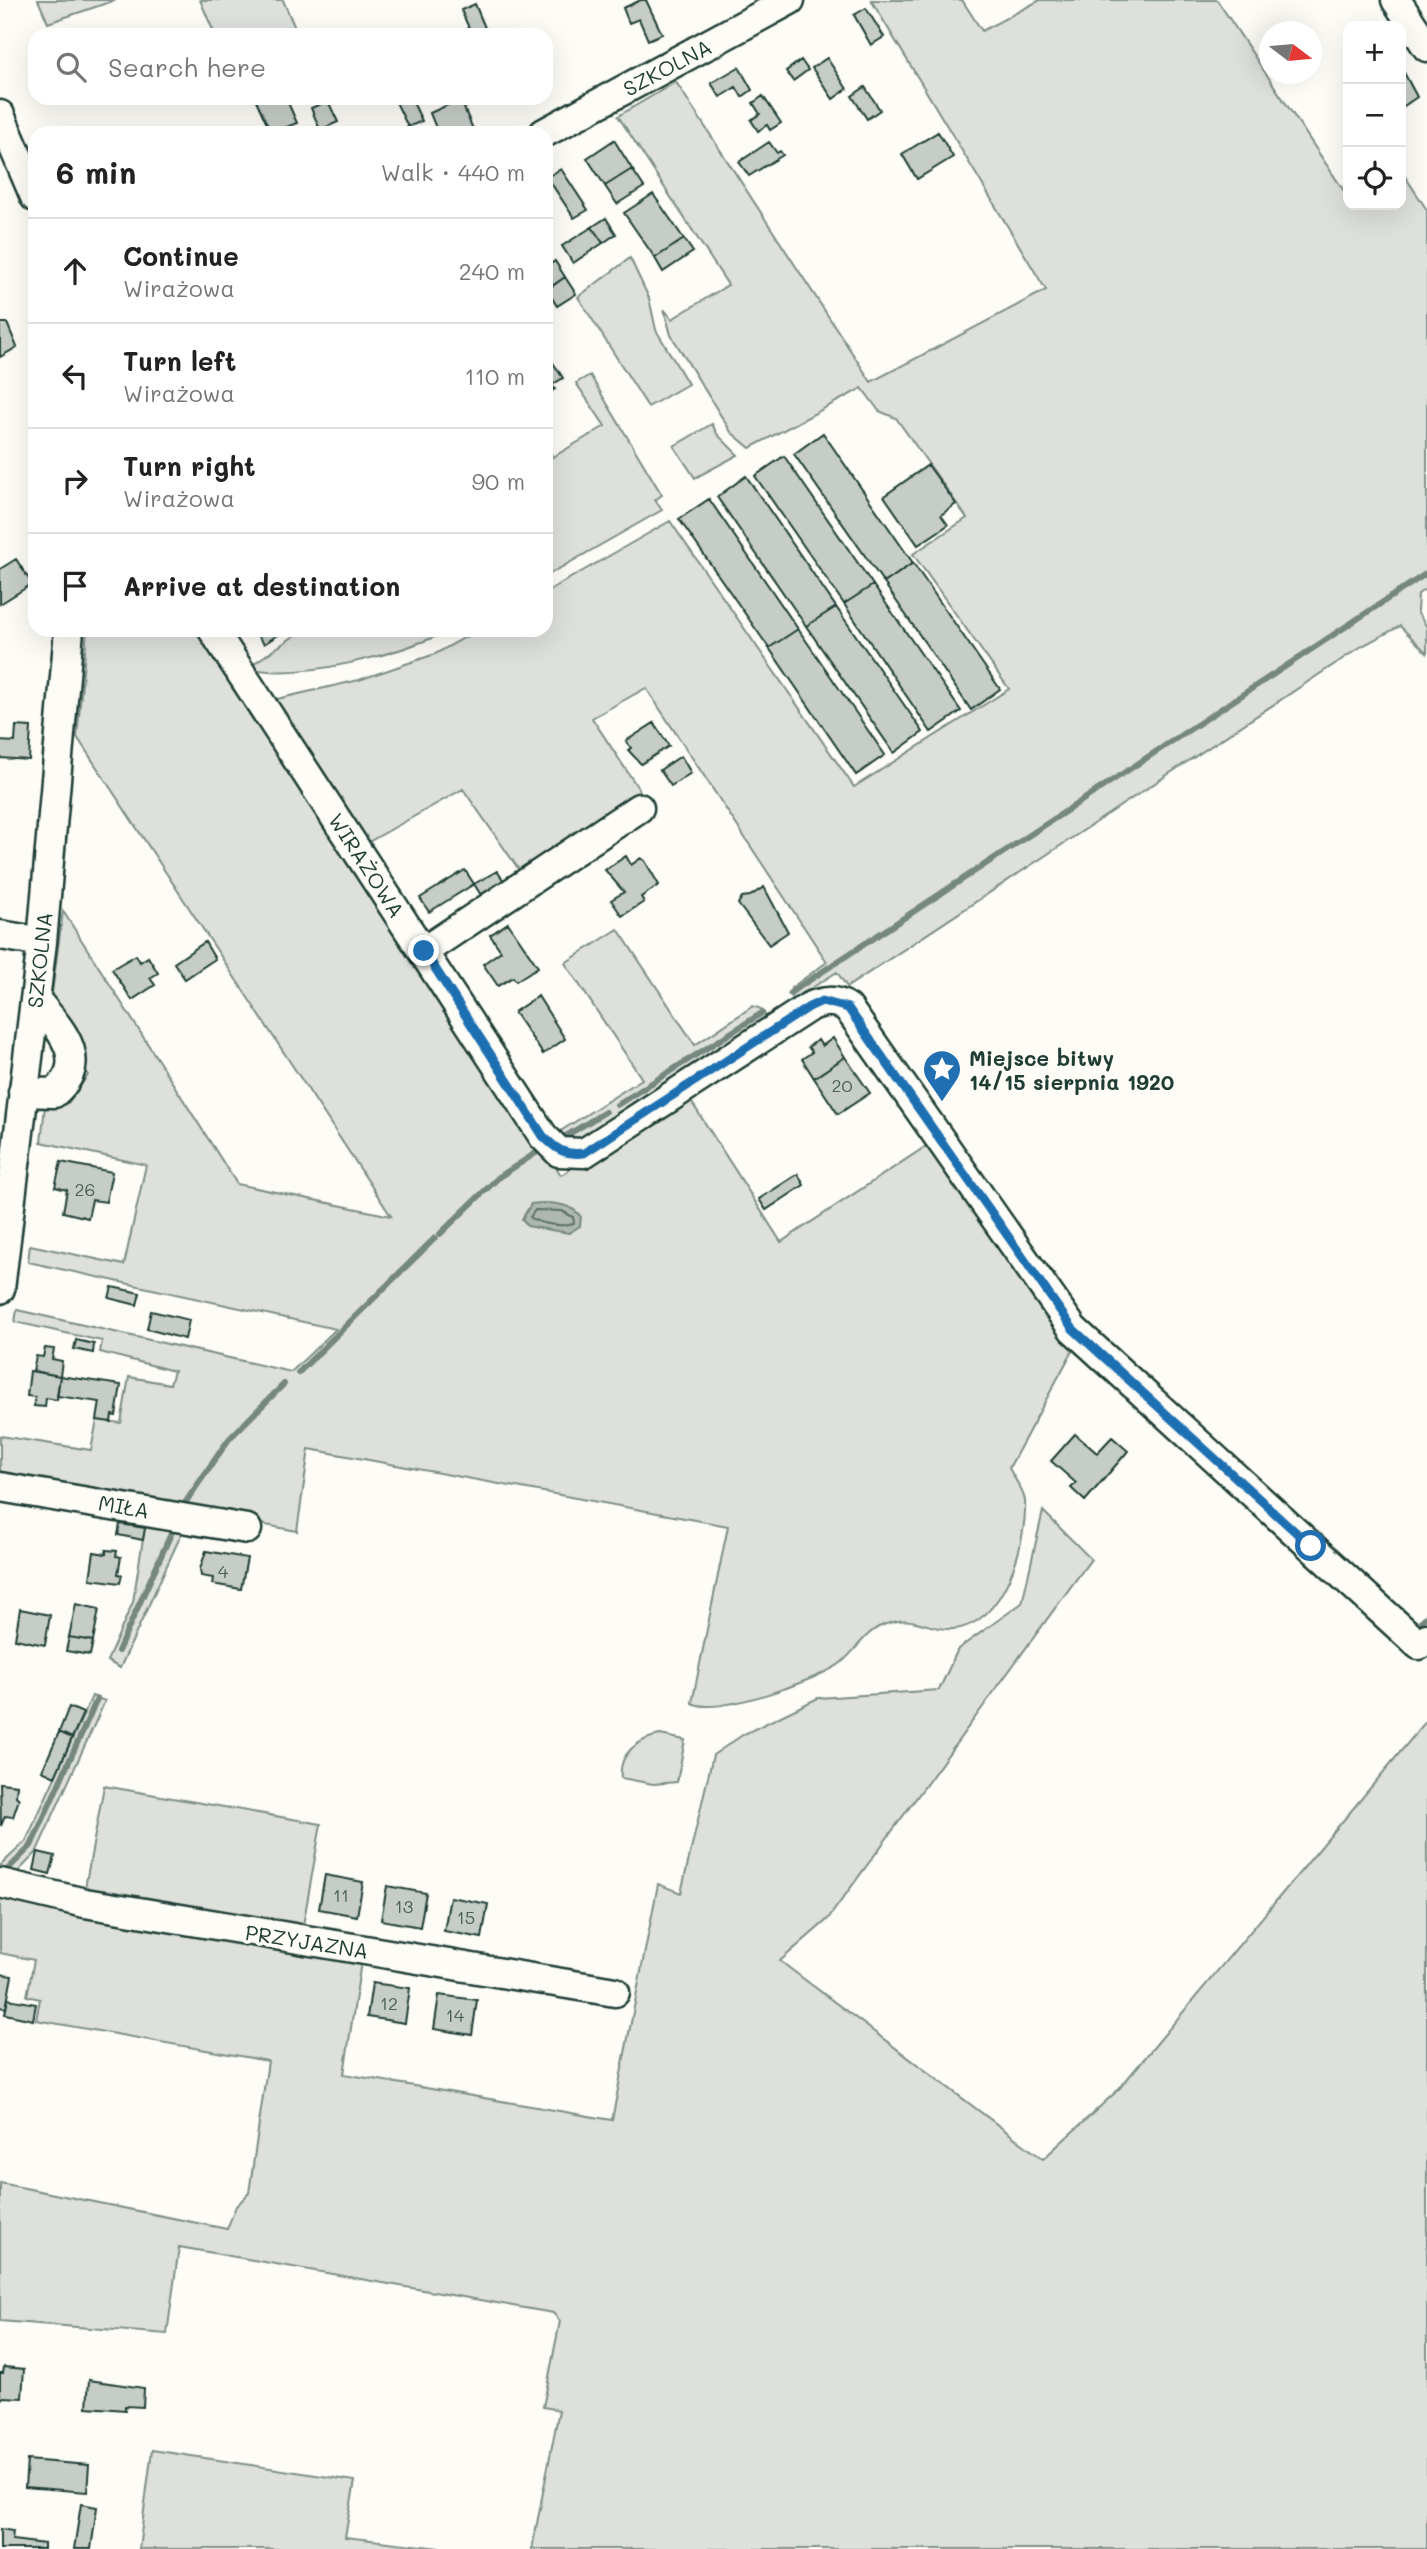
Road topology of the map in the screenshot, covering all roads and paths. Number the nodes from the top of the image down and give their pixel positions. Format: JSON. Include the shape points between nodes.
{"nodes":[{"id":1,"x":790,"y":0,"type":"edge"},
{"id":2,"x":1396,"y":0,"type":"edge"},
{"id":3,"x":1427,"y":47,"type":"edge"},
{"id":4,"x":0,"y":116,"type":"edge"},
{"id":5,"x":553,"y":128,"type":"edge"},
{"id":6,"x":28,"y":181,"type":"edge"},
{"id":7,"x":68,"y":637,"type":"edge"},
{"id":8,"x":218,"y":637,"type":"edge"},
{"id":9,"x":639,"y":808,"type":"dead end"},
{"id":10,"x":0,"y":934,"type":"edge"},
{"id":11,"x":42,"y":942,"type":"junction"},
{"id":12,"x":424,"y":951,"type":"junction"},
{"id":13,"x":35,"y":999,"type":"junction"},
{"id":14,"x":23,"y":1092,"type":"junction"},
{"id":15,"x":0,"y":1289,"type":"edge"},
{"id":16,"x":0,"y":1487,"type":"edge"},
{"id":17,"x":247,"y":1529,"type":"dead end"},
{"id":18,"x":1423,"y":1641,"type":"edge"},
{"id":19,"x":0,"y":1883,"type":"edge"},
{"id":20,"x":615,"y":1992,"type":"dead end"}],
"edges":[{"from":1,"to":5,"type":"street","name":"SZKOLNA"},
{"from":2,"to":3,"type":"street"},
{"from":4,"to":6,"type":"street"},
{"from":7,"to":11,"type":"street","name":"SZKOLNA"},
{"from":8,"to":12,"type":"street","name":"WIRAŻOWA"},
{"from":9,"to":12,"type":"street"},
{"from":10,"to":11,"type":"street"},
{"from":11,"to":13,"type":"street","name":"SZKOLNA"},
{"from":12,"to":18,"type":"street","name":"WIRAŻOWA","via":[[543,1136],[559,1152],[571,1154],[584,1153],[809,1007],[822,1001],[848,1008],[1073,1329]]},
{"from":13,"to":14,"type":"street","name":"SZKOLNA"},
{"from":13,"to":14,"type":"street","via":[[68,1043],[71,1070],[54,1093]]},
{"from":14,"to":15,"type":"street","name":"SZKOLNA"},
{"from":16,"to":17,"type":"street","name":"MIŁA"},
{"from":19,"to":20,"type":"street","name":"PRZYJAZNA","via":[[98,1906]]}]}
